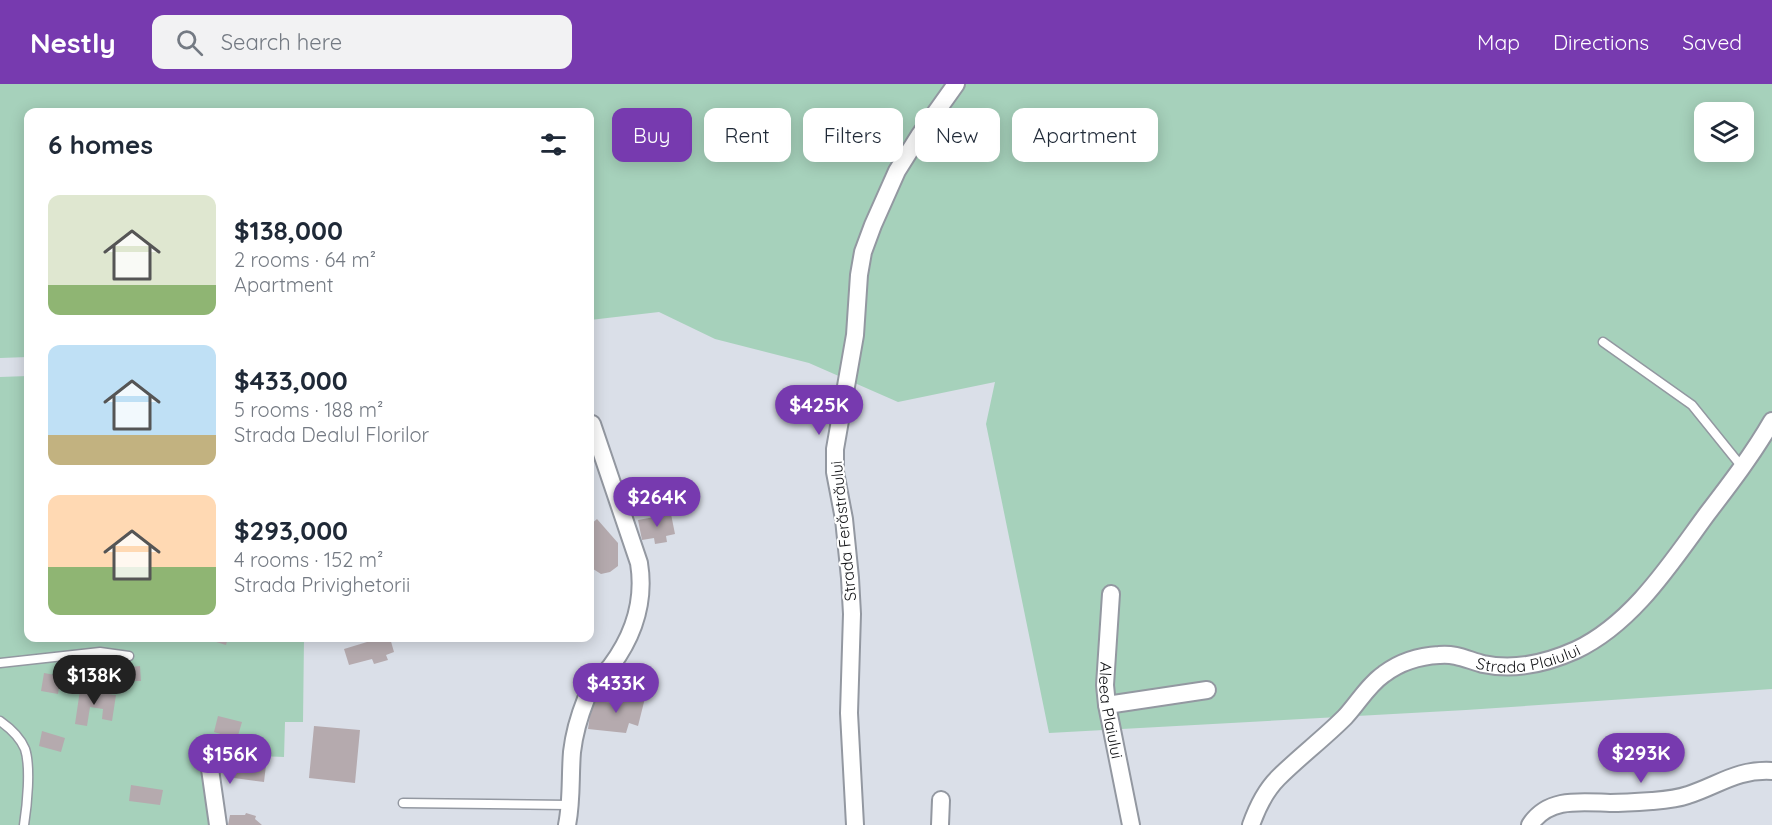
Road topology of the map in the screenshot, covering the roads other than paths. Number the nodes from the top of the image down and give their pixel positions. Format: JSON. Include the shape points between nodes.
{"nodes":[{"id":1,"x":956,"y":84,"type":"edge"},
{"id":2,"x":1603,"y":342,"type":"dead end"},
{"id":3,"x":1772,"y":421,"type":"edge"},
{"id":4,"x":594,"y":430,"type":"edge"},
{"id":5,"x":1742,"y":467,"type":"junction"},
{"id":6,"x":1111,"y":594,"type":"dead end"},
{"id":7,"x":129,"y":657,"type":"dead end"},
{"id":8,"x":0,"y":663,"type":"edge"},
{"id":9,"x":1207,"y":690,"type":"dead end"},
{"id":10,"x":1107,"y":705,"type":"junction"},
{"id":11,"x":0,"y":721,"type":"edge"},
{"id":12,"x":207,"y":748,"type":"dead end"},
{"id":13,"x":1772,"y":771,"type":"edge"},
{"id":14,"x":941,"y":800,"type":"dead end"},
{"id":15,"x":403,"y":803,"type":"dead end"},
{"id":16,"x":569,"y":805,"type":"junction"},
{"id":17,"x":24,"y":825,"type":"edge"},
{"id":18,"x":218,"y":825,"type":"edge"},
{"id":19,"x":567,"y":825,"type":"edge"},
{"id":20,"x":855,"y":825,"type":"edge"},
{"id":21,"x":940,"y":825,"type":"edge"},
{"id":22,"x":1131,"y":825,"type":"edge"},
{"id":23,"x":1251,"y":825,"type":"edge"},
{"id":24,"x":1530,"y":825,"type":"edge"}],
"edges":[{"from":1,"to":20,"type":"street","name":"Strada Ferăstrăului","via":[[897,171],[863,252],[855,335],[835,449],[852,614],[849,713]]},
{"from":2,"to":5,"type":"lane","via":[[1692,405]]},
{"from":3,"to":5,"type":"street","name":"Strada Plaiului"},
{"from":4,"to":16,"type":"street","via":[[639,563],[642,590],[635,622],[624,644],[587,697],[572,749]]},
{"from":5,"to":23,"type":"street","name":"Strada Plaiului","via":[[1672,561],[1631,610],[1607,630],[1578,649],[1536,664],[1504,667],[1440,654],[1398,665],[1373,682],[1328,734],[1277,779]]},
{"from":6,"to":10,"type":"street","name":"Aleea Plaiului"},
{"from":7,"to":8,"type":"lane","via":[[100,652]]},
{"from":9,"to":10,"type":"street"},
{"from":10,"to":22,"type":"street","name":"Aleea Plaiului"},
{"from":11,"to":17,"type":"lane","via":[[12,729],[25,749],[28,779]]},
{"from":12,"to":18,"type":"street"},
{"from":13,"to":24,"type":"street","via":[[1738,774],[1668,800],[1552,806],[1536,815]]},
{"from":14,"to":21,"type":"street"},
{"from":15,"to":16,"type":"lane"},
{"from":16,"to":19,"type":"street"}]}
